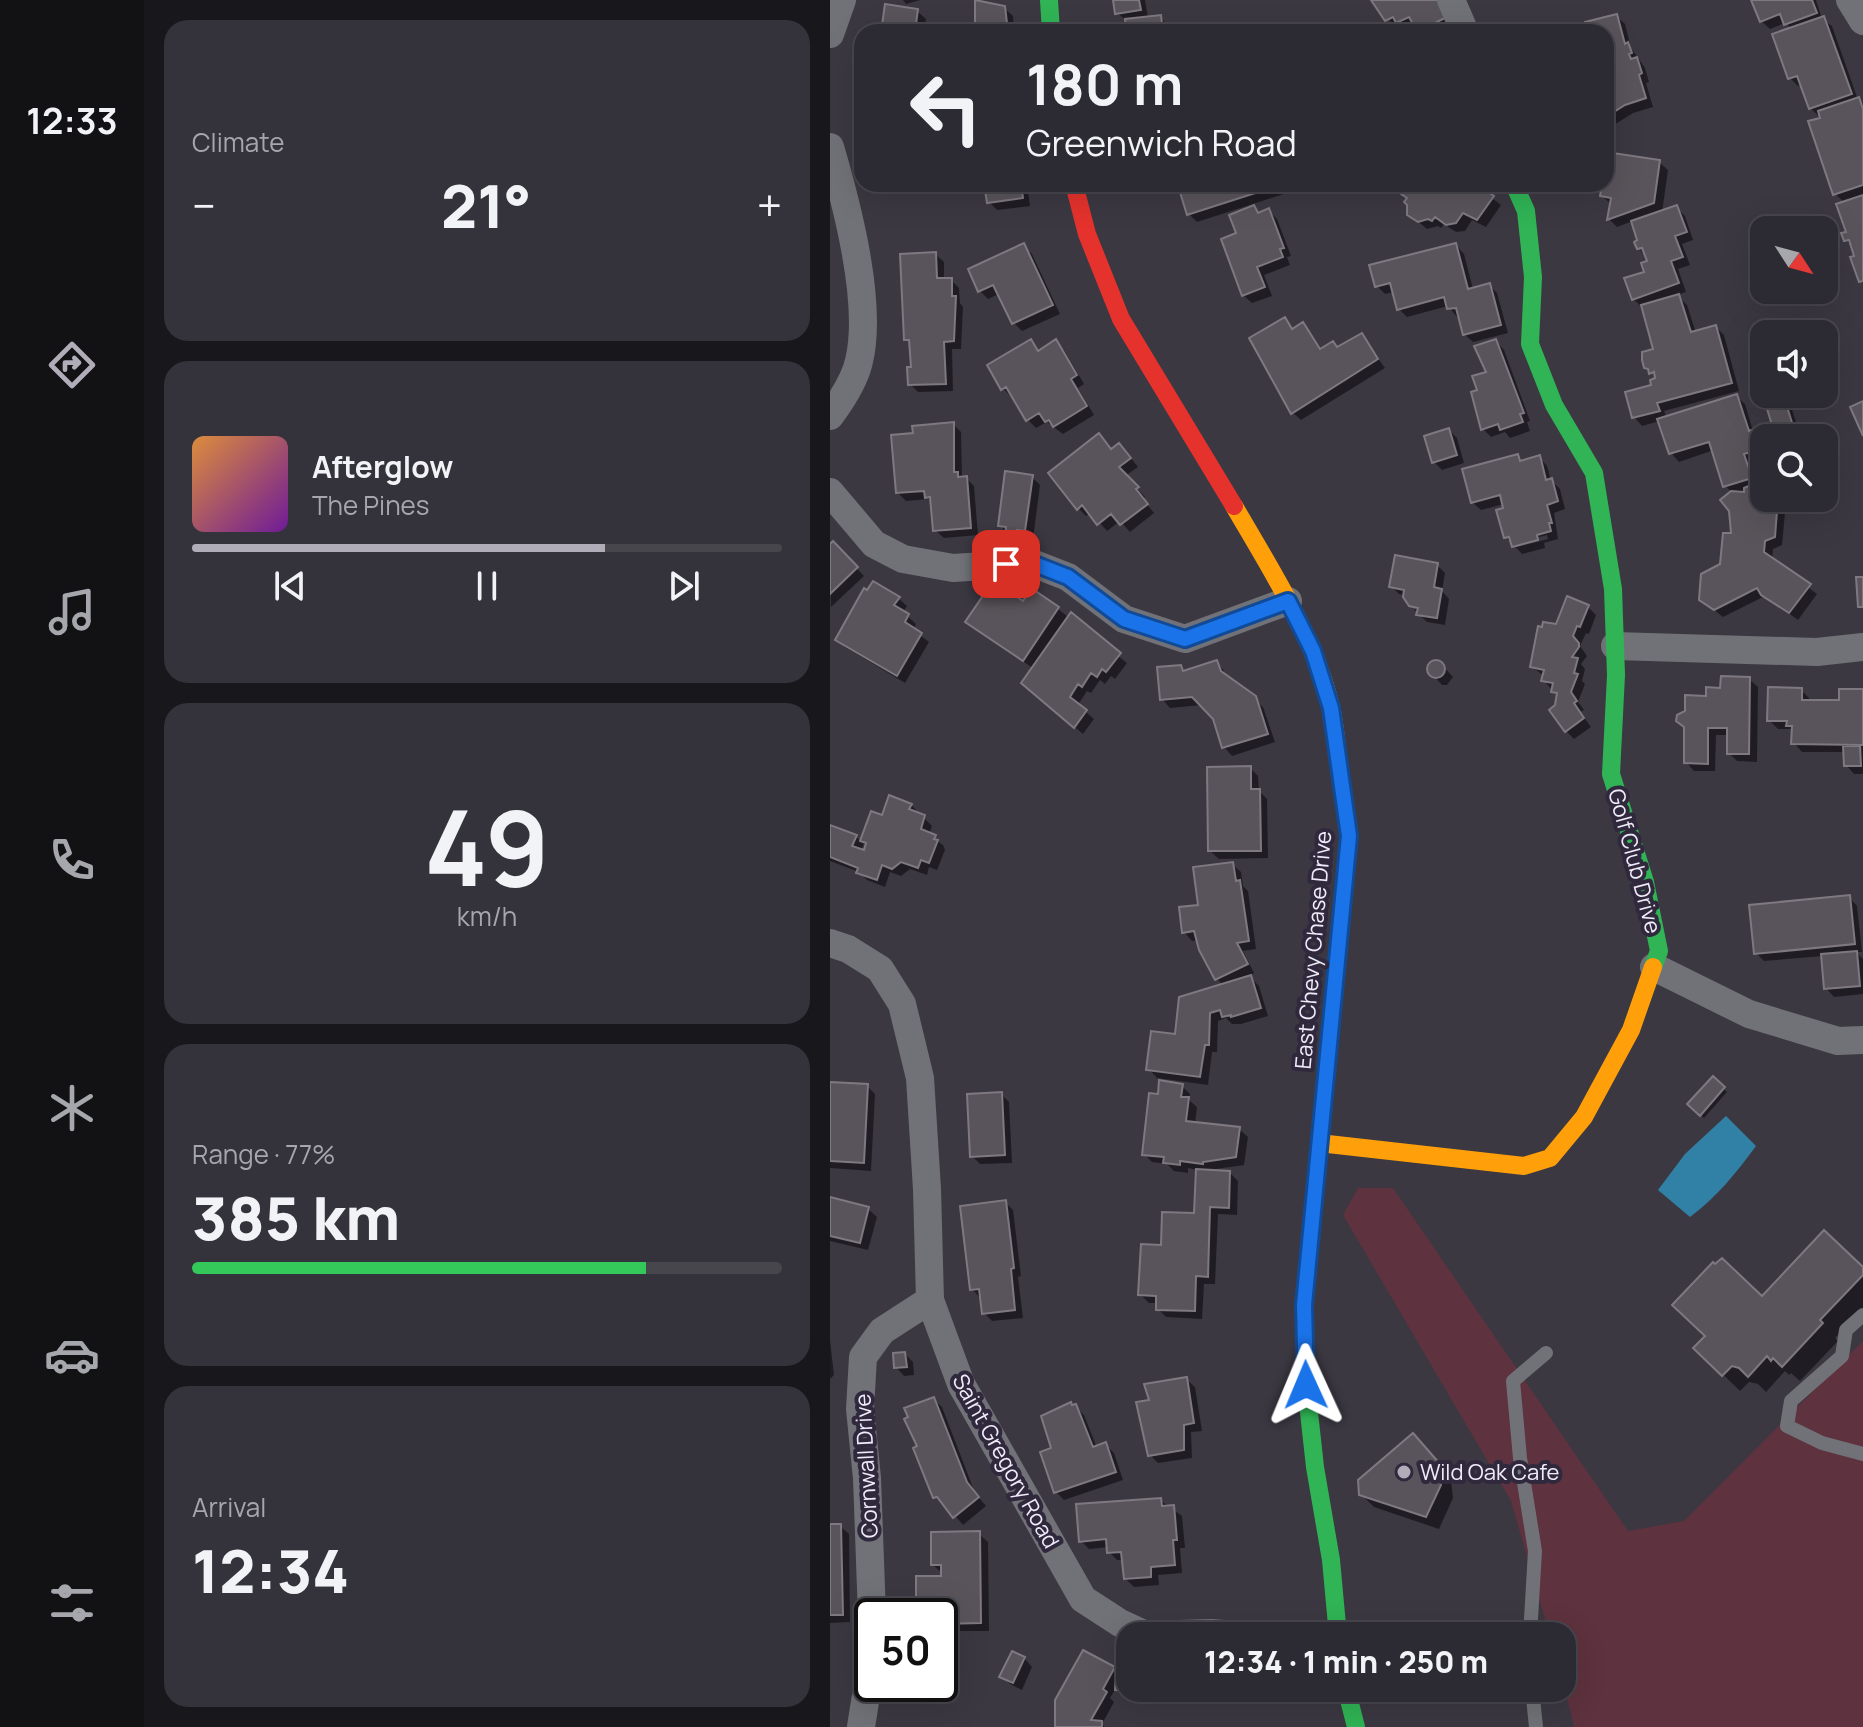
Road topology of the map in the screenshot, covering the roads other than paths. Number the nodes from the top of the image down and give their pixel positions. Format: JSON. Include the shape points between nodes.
{"nodes":[{"id":1,"x":842,"y":0,"type":"edge"},
{"id":2,"x":1049,"y":0,"type":"edge"},
{"id":3,"x":1451,"y":0,"type":"edge"},
{"id":4,"x":1850,"y":0,"type":"edge"},
{"id":5,"x":1863,"y":21,"type":"edge"},
{"id":6,"x":1050,"y":24,"type":"edge"},
{"id":7,"x":1462,"y":24,"type":"edge"},
{"id":8,"x":830,"y":34,"type":"edge"},
{"id":9,"x":830,"y":147,"type":"edge"},
{"id":10,"x":1076,"y":192,"type":"edge"},
{"id":11,"x":1518,"y":192,"type":"edge"},
{"id":12,"x":830,"y":416,"type":"edge"},
{"id":13,"x":830,"y":492,"type":"edge"},
{"id":14,"x":1288,"y":601,"type":"junction"},
{"id":15,"x":1615,"y":646,"type":"junction"},
{"id":16,"x":1863,"y":647,"type":"edge"},
{"id":17,"x":830,"y":943,"type":"edge"},
{"id":18,"x":1654,"y":967,"type":"junction"},
{"id":19,"x":1863,"y":1040,"type":"edge"},
{"id":20,"x":1319,"y":1143,"type":"junction"},
{"id":21,"x":930,"y":1300,"type":"junction"},
{"id":22,"x":1863,"y":1315,"type":"edge"},
{"id":23,"x":1546,"y":1353,"type":"dead end"},
{"id":24,"x":1863,"y":1454,"type":"edge"},
{"id":25,"x":871,"y":1598,"type":"edge"},
{"id":26,"x":1118,"y":1622,"type":"edge"},
{"id":27,"x":1337,"y":1622,"type":"edge"},
{"id":28,"x":1531,"y":1622,"type":"edge"},
{"id":29,"x":865,"y":1702,"type":"edge"},
{"id":30,"x":1350,"y":1702,"type":"edge"},
{"id":31,"x":1533,"y":1702,"type":"edge"},
{"id":32,"x":861,"y":1727,"type":"edge"},
{"id":33,"x":1356,"y":1727,"type":"edge"},
{"id":34,"x":1536,"y":1727,"type":"edge"}],
"edges":[{"from":1,"to":8,"type":"street"},
{"from":2,"to":6,"type":"main road"},
{"from":3,"to":7,"type":"street"},
{"from":4,"to":5,"type":"street"},
{"from":9,"to":12,"type":"street","via":[[856,251],[862,312],[859,362]]},
{"from":10,"to":14,"type":"main road","name":"East Chevy Chase Drive","via":[[1121,319]]},
{"from":11,"to":15,"type":"main road","name":"Golf Club Drive","via":[[1526,211],[1533,277],[1530,344],[1554,405],[1594,473],[1613,589]]},
{"from":13,"to":14,"type":"street","via":[[874,544],[903,559],[953,568],[1032,563],[1068,577],[1124,619],[1185,639]]},
{"from":14,"to":20,"type":"main road","name":"East Chevy Chase Drive","via":[[1313,651],[1331,708],[1349,836]]},
{"from":15,"to":16,"type":"street","via":[[1817,652]]},
{"from":15,"to":18,"type":"main road","name":"Golf Club Drive","via":[[1611,774],[1645,882],[1659,951]]},
{"from":17,"to":21,"type":"street","name":"Saint Gregory Road","via":[[880,969],[902,1004],[920,1078]]},
{"from":18,"to":19,"type":"street","via":[[1749,1014],[1838,1041]]},
{"from":18,"to":20,"type":"main road","name":"Golf Club Drive","via":[[1631,1030],[1584,1117],[1550,1158],[1524,1166]]},
{"from":20,"to":27,"type":"main road","name":"East Chevy Chase Drive","via":[[1304,1305],[1306,1385]]},
{"from":21,"to":25,"type":"street","name":"Cornwall Drive","via":[[882,1331],[863,1357],[860,1409]]},
{"from":21,"to":26,"type":"street","name":"Saint Gregory Road","via":[[961,1384],[1083,1599]]},
{"from":22,"to":24,"type":"lane","via":[[1846,1330],[1842,1356],[1791,1401],[1787,1426]]},
{"from":23,"to":28,"type":"lane","via":[[1513,1381],[1535,1551]]},
{"from":29,"to":32,"type":"street"},
{"from":30,"to":33,"type":"main road"},
{"from":31,"to":34,"type":"lane"}]}
